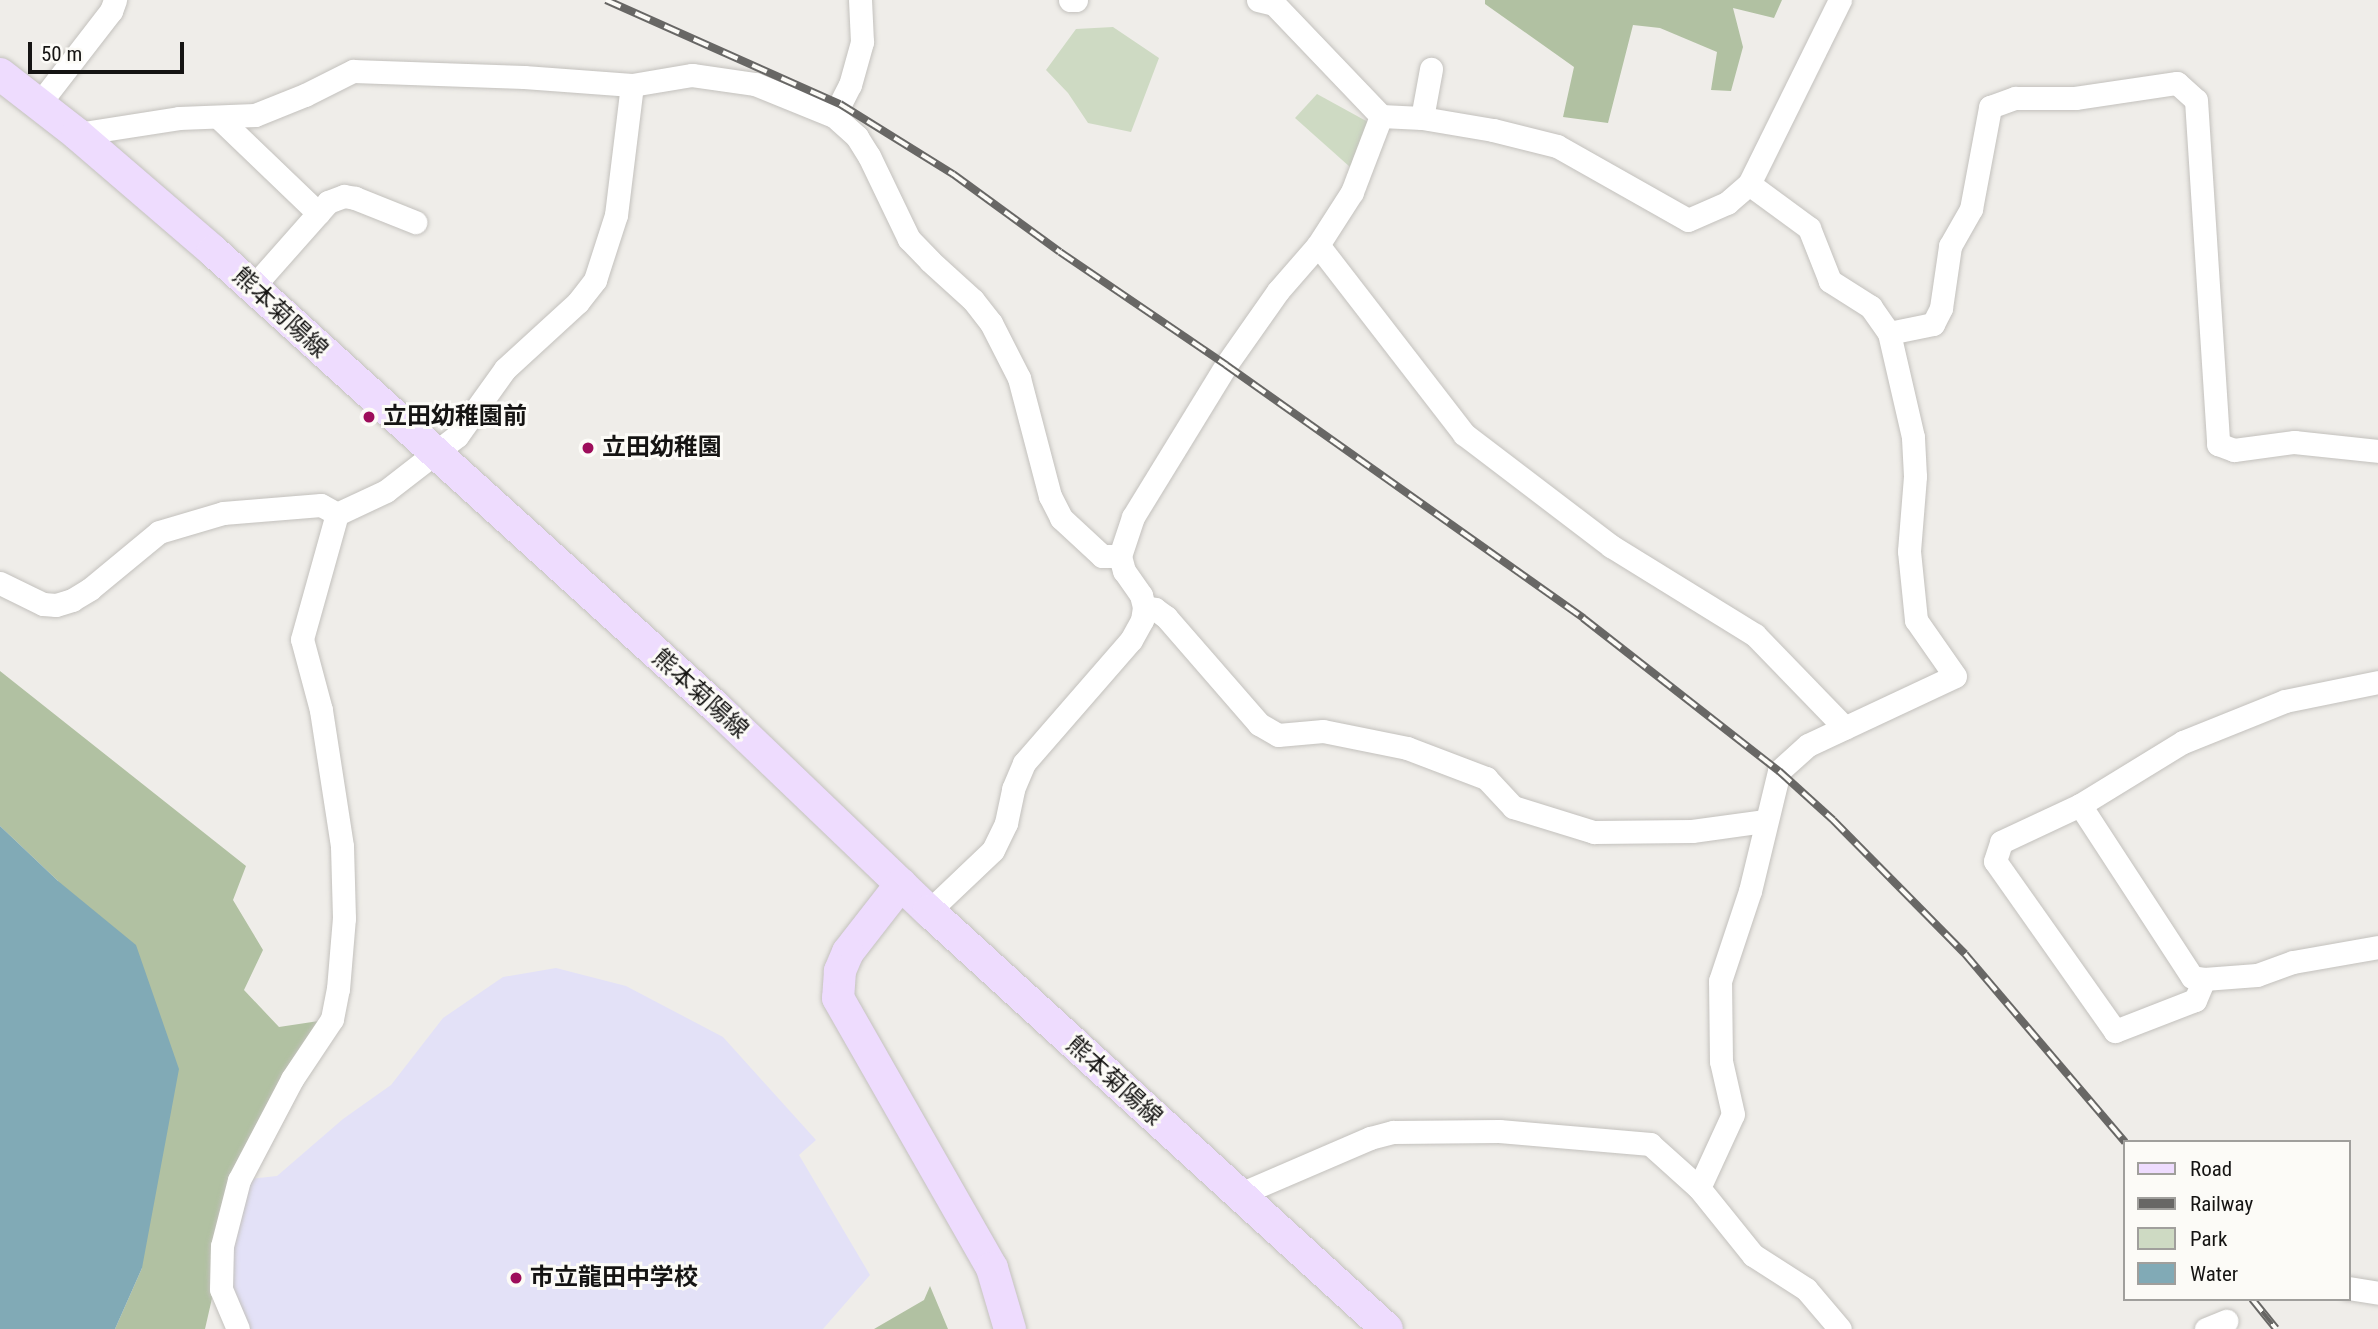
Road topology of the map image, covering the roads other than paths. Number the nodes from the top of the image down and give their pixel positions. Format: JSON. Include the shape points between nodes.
{"nodes":[{"id":1,"x":115,"y":0,"type":"edge"},
{"id":2,"x":860,"y":0,"type":"edge"},
{"id":3,"x":1070,"y":0,"type":"edge"},
{"id":4,"x":1076,"y":0,"type":"edge"},
{"id":5,"x":1258,"y":0,"type":"edge"},
{"id":6,"x":1840,"y":0,"type":"edge"},
{"id":7,"x":1430,"y":69,"type":"dead end"},
{"id":8,"x":0,"y":74,"type":"edge"},
{"id":9,"x":632,"y":85,"type":"junction"},
{"id":10,"x":39,"y":104,"type":"junction"},
{"id":11,"x":834,"y":116,"type":"junction"},
{"id":12,"x":1381,"y":116,"type":"junction"},
{"id":13,"x":218,"y":117,"type":"junction"},
{"id":14,"x":1422,"y":118,"type":"junction"},
{"id":15,"x":77,"y":134,"type":"junction"},
{"id":16,"x":1749,"y":184,"type":"junction"},
{"id":17,"x":318,"y":213,"type":"junction"},
{"id":18,"x":415,"y":222,"type":"dead end"},
{"id":19,"x":1318,"y":245,"type":"junction"},
{"id":20,"x":252,"y":288,"type":"junction"},
{"id":21,"x":1889,"y":333,"type":"junction"},
{"id":22,"x":2378,"y":451,"type":"edge"},
{"id":23,"x":435,"y":455,"type":"junction"},
{"id":24,"x":337,"y":514,"type":"junction"},
{"id":25,"x":1120,"y":556,"type":"junction"},
{"id":26,"x":0,"y":583,"type":"edge"},
{"id":27,"x":1144,"y":607,"type":"junction"},
{"id":28,"x":2378,"y":682,"type":"edge"},
{"id":29,"x":1845,"y":728,"type":"junction"},
{"id":30,"x":2080,"y":805,"type":"junction"},
{"id":31,"x":1765,"y":821,"type":"junction"},
{"id":32,"x":901,"y":884,"type":"junction"},
{"id":33,"x":929,"y":911,"type":"junction"},
{"id":34,"x":2378,"y":947,"type":"edge"},
{"id":35,"x":2204,"y":979,"type":"junction"},
{"id":36,"x":1699,"y":1188,"type":"junction"},
{"id":37,"x":1240,"y":1194,"type":"junction"},
{"id":38,"x":2350,"y":1288,"type":"edge"},
{"id":39,"x":2378,"y":1293,"type":"edge"},
{"id":40,"x":238,"y":1329,"type":"edge"},
{"id":41,"x":1010,"y":1329,"type":"edge"},
{"id":42,"x":1387,"y":1329,"type":"edge"},
{"id":43,"x":1840,"y":1329,"type":"edge"}],
"edges":[{"from":1,"to":10,"type":"street"},
{"from":2,"to":11,"type":"street","via":[[862,42],[850,85]]},
{"from":3,"to":4,"type":"street"},
{"from":5,"to":12,"type":"street","via":[[1275,4]]},
{"from":6,"to":16,"type":"street"},
{"from":7,"to":14,"type":"street"},
{"from":8,"to":10,"type":"main road","name":"熊本菊陽線"},
{"from":9,"to":11,"type":"street","via":[[692,75],[755,85]]},
{"from":9,"to":13,"type":"street","via":[[354,71],[255,115]]},
{"from":9,"to":23,"type":"street","via":[[616,215],[594,280],[578,302],[505,369],[457,436]]},
{"from":10,"to":15,"type":"main road","name":"熊本菊陽線"},
{"from":11,"to":25,"type":"street","via":[[869,156],[909,239],[991,323],[1019,378],[1050,496],[1061,518],[1102,556]]},
{"from":12,"to":14,"type":"street"},
{"from":12,"to":19,"type":"street","via":[[1352,192]]},
{"from":13,"to":15,"type":"street","via":[[180,118]]},
{"from":13,"to":17,"type":"street"},
{"from":14,"to":16,"type":"street","via":[[1557,146],[1688,220],[1727,203]]},
{"from":15,"to":20,"type":"main road","name":"熊本菊陽線"},
{"from":16,"to":21,"type":"street","via":[[1810,228],[1830,281],[1871,307]]},
{"from":17,"to":18,"type":"street","via":[[328,202],[344,196]]},
{"from":17,"to":20,"type":"street"},
{"from":19,"to":25,"type":"street","via":[[1278,291],[1226,365],[1133,517]]},
{"from":19,"to":29,"type":"street","via":[[1464,434],[1611,546],[1755,635]]},
{"from":20,"to":23,"type":"main road","name":"熊本菊陽線"},
{"from":21,"to":22,"type":"street","via":[[1933,324],[1941,308],[1950,246],[1971,209],[1990,107],[2015,98],[2075,99],[2177,83],[2196,100],[2218,444],[2234,450],[2294,442]]},
{"from":21,"to":29,"type":"street","via":[[1913,437],[1909,551],[1916,620],[1955,677]]},
{"from":23,"to":24,"type":"street","via":[[386,491]]},
{"from":23,"to":32,"type":"main road","name":"熊本菊陽線","via":[[717,708]]},
{"from":24,"to":26,"type":"street","via":[[321,505],[223,513],[159,532],[90,589],[56,605],[43,604]]},
{"from":24,"to":40,"type":"street","via":[[302,639],[321,710],[342,846],[340,968],[332,1019],[292,1079],[239,1181],[222,1246],[221,1289]]},
{"from":25,"to":27,"type":"street"},
{"from":27,"to":31,"type":"street","via":[[1166,617],[1259,724],[1279,735],[1323,731],[1407,748],[1486,778],[1513,807],[1594,832],[1706,831]]},
{"from":27,"to":33,"type":"street","via":[[1130,640],[1024,763],[993,850]]},
{"from":28,"to":30,"type":"street","via":[[2285,701],[2183,741]]},
{"from":29,"to":31,"type":"street","via":[[1808,745],[1779,771]]},
{"from":30,"to":35,"type":"street","via":[[2192,977]]},
{"from":30,"to":35,"type":"street","via":[[2001,842],[1995,861],[2115,1031],[2195,1000]]},
{"from":31,"to":36,"type":"street","via":[[1750,891],[1720,981],[1721,1061],[1733,1114]]},
{"from":32,"to":33,"type":"main road","name":"熊本菊陽線"},
{"from":32,"to":41,"type":"main road","via":[[848,952],[839,971],[838,998],[992,1268]]},
{"from":33,"to":37,"type":"main road","name":"熊本菊陽線"},
{"from":34,"to":35,"type":"street","via":[[2293,962],[2257,975]]},
{"from":36,"to":37,"type":"street","via":[[1650,1144],[1499,1131],[1393,1132]]},
{"from":36,"to":43,"type":"street","via":[[1753,1255],[1806,1289]]},
{"from":37,"to":42,"type":"main road","name":"熊本菊陽線"},
{"from":38,"to":39,"type":"street"}]}
